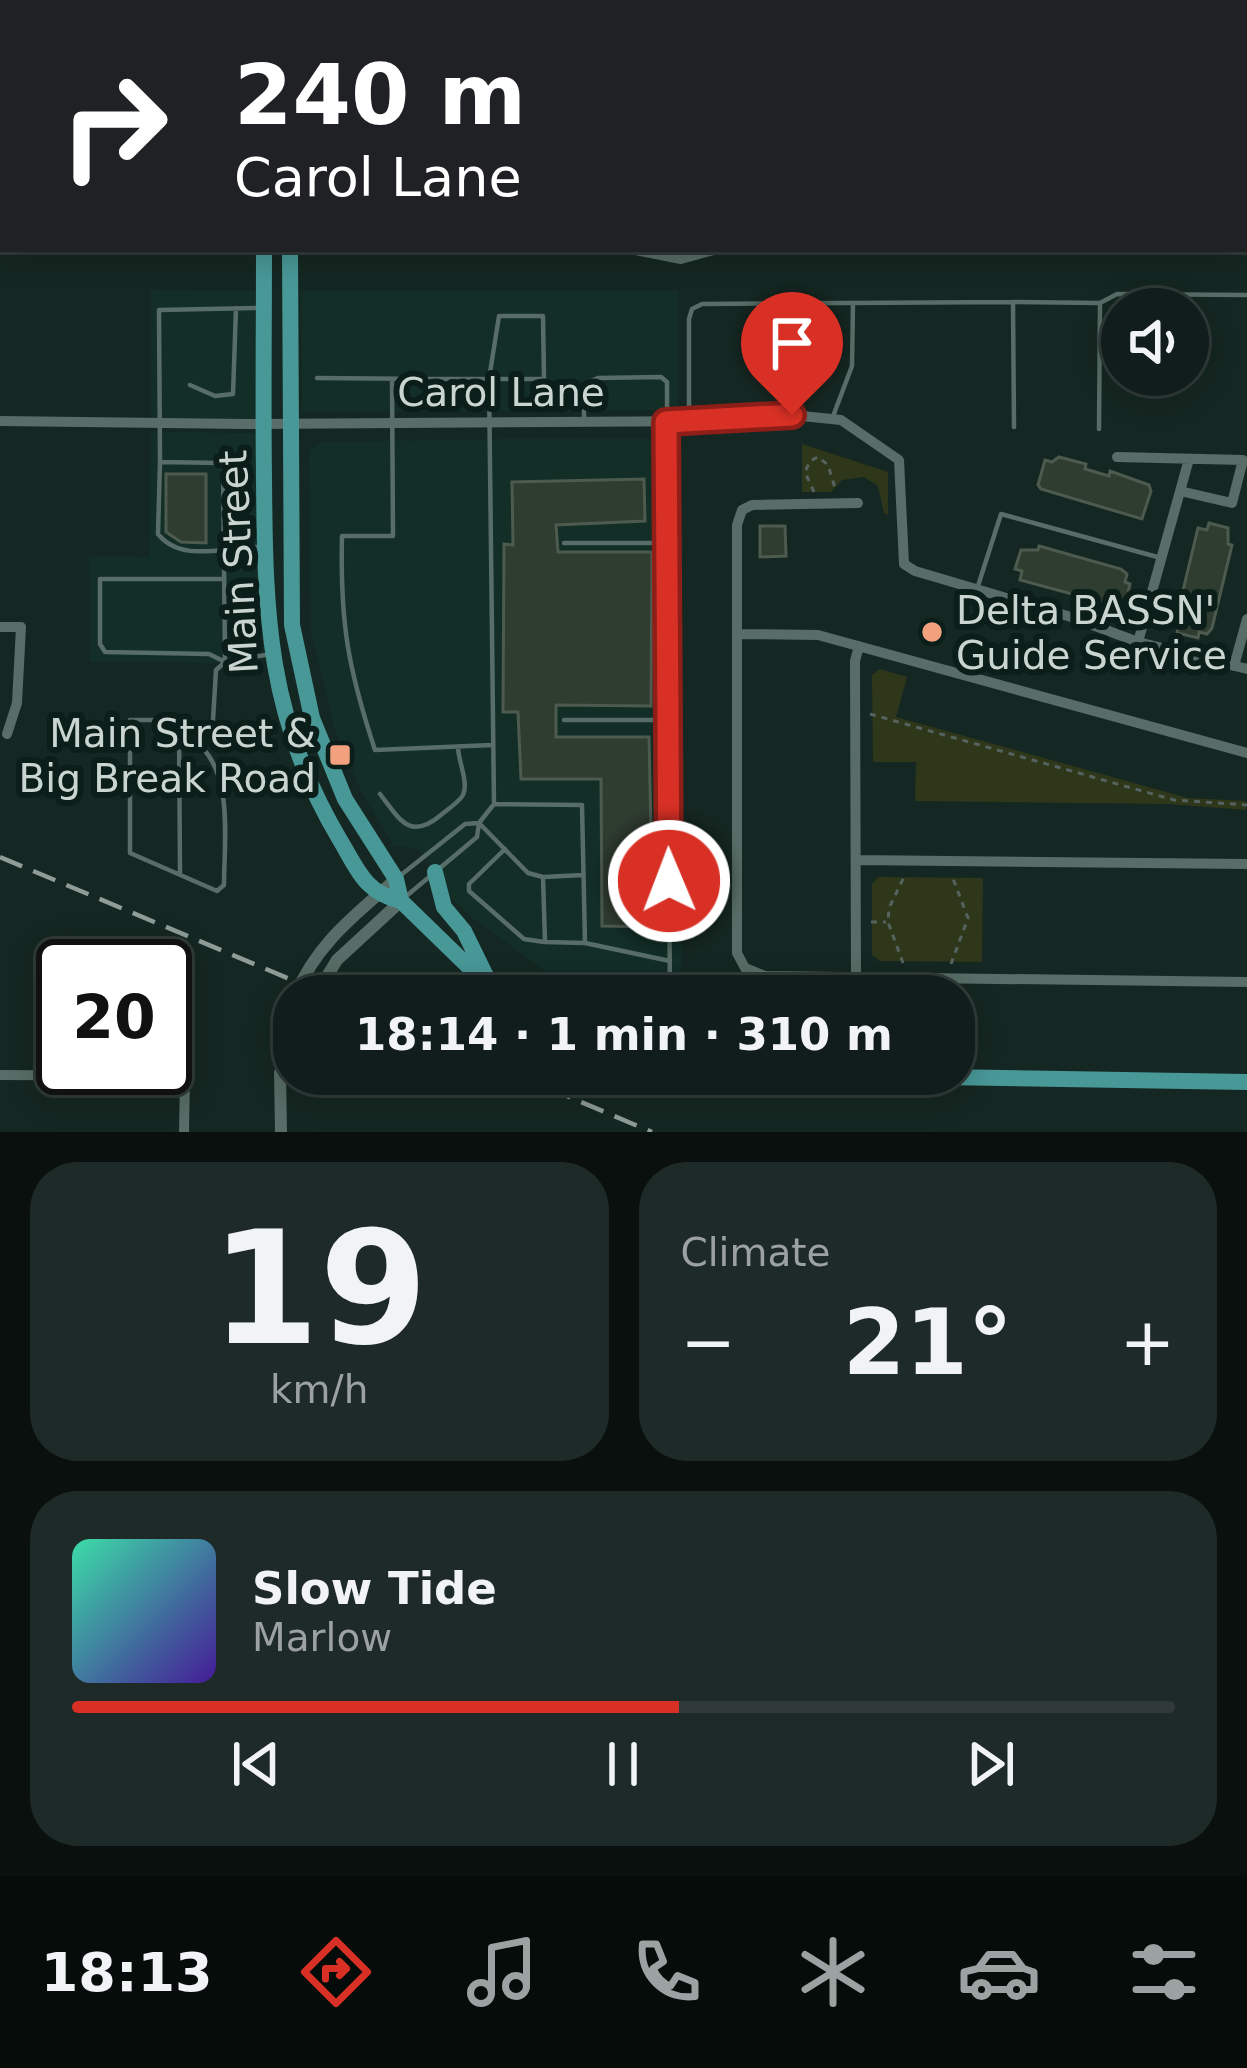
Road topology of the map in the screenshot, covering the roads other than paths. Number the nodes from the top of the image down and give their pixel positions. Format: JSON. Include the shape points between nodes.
{"nodes":[{"id":1,"x":264,"y":252,"type":"edge"},
{"id":2,"x":290,"y":252,"type":"edge"},
{"id":3,"x":645,"y":252,"type":"edge"},
{"id":4,"x":706,"y":252,"type":"edge"},
{"id":5,"x":1247,"y":295,"type":"edge"},
{"id":6,"x":1013,"y":302,"type":"junction"},
{"id":7,"x":853,"y":303,"type":"junction"},
{"id":8,"x":1100,"y":303,"type":"junction"},
{"id":9,"x":236,"y":308,"type":"junction"},
{"id":10,"x":264,"y":308,"type":"junction"},
{"id":11,"x":317,"y":378,"type":"dead end"},
{"id":12,"x":392,"y":379,"type":"junction"},
{"id":13,"x":489,"y":379,"type":"junction"},
{"id":14,"x":190,"y":385,"type":"dead end"},
{"id":15,"x":832,"y":419,"type":"junction"},
{"id":16,"x":689,"y":421,"type":"junction"},
{"id":17,"x":0,"y":422,"type":"edge"},
{"id":18,"x":489,"y":422,"type":"junction"},
{"id":19,"x":584,"y":422,"type":"junction"},
{"id":20,"x":666,"y":422,"type":"junction"},
{"id":21,"x":292,"y":423,"type":"junction"},
{"id":22,"x":392,"y":423,"type":"junction"},
{"id":23,"x":160,"y":424,"type":"junction"},
{"id":24,"x":264,"y":424,"type":"junction"},
{"id":25,"x":1014,"y":428,"type":"dead end"},
{"id":26,"x":1099,"y":429,"type":"dead end"},
{"id":27,"x":1117,"y":457,"type":"dead end"},
{"id":28,"x":1189,"y":458,"type":"junction"},
{"id":29,"x":160,"y":462,"type":"junction"},
{"id":30,"x":1180,"y":490,"type":"junction"},
{"id":31,"x":858,"y":503,"type":"dead end"},
{"id":32,"x":564,"y":543,"type":"dead end"},
{"id":33,"x":666,"y":543,"type":"junction"},
{"id":34,"x":224,"y":547,"type":"junction"},
{"id":35,"x":265,"y":547,"type":"junction"},
{"id":36,"x":1161,"y":558,"type":"junction"},
{"id":37,"x":224,"y":579,"type":"junction"},
{"id":38,"x":976,"y":590,"type":"junction"},
{"id":39,"x":1247,"y":619,"type":"edge"},
{"id":40,"x":0,"y":627,"type":"edge"},
{"id":41,"x":738,"y":634,"type":"junction"},
{"id":42,"x":1138,"y":642,"type":"junction"},
{"id":43,"x":859,"y":646,"type":"junction"},
{"id":44,"x":271,"y":654,"type":"junction"},
{"id":45,"x":225,"y":662,"type":"junction"},
{"id":46,"x":1240,"y":667,"type":"edge"},
{"id":47,"x":179,"y":720,"type":"junction"},
{"id":48,"x":564,"y":720,"type":"dead end"},
{"id":49,"x":668,"y":720,"type":"junction"},
{"id":50,"x":7,"y":734,"type":"dead end"},
{"id":51,"x":192,"y":739,"type":"junction"},
{"id":52,"x":492,"y":745,"type":"junction"},
{"id":53,"x":458,"y":747,"type":"junction"},
{"id":54,"x":1247,"y":753,"type":"edge"},
{"id":55,"x":380,"y":794,"type":"dead end"},
{"id":56,"x":494,"y":804,"type":"junction"},
{"id":57,"x":479,"y":824,"type":"junction"},
{"id":58,"x":505,"y":849,"type":"junction"},
{"id":59,"x":857,"y":860,"type":"junction"},
{"id":60,"x":1247,"y":864,"type":"edge"},
{"id":61,"x":435,"y":872,"type":"junction"},
{"id":62,"x":180,"y":874,"type":"junction"},
{"id":63,"x":583,"y":875,"type":"junction"},
{"id":64,"x":544,"y":877,"type":"junction"},
{"id":65,"x":396,"y":878,"type":"junction"},
{"id":66,"x":377,"y":896,"type":"junction"},
{"id":67,"x":401,"y":901,"type":"junction"},
{"id":68,"x":545,"y":942,"type":"junction"},
{"id":69,"x":585,"y":943,"type":"junction"},
{"id":70,"x":670,"y":961,"type":"junction"},
{"id":71,"x":303,"y":975,"type":"edge"},
{"id":72,"x":328,"y":975,"type":"edge"},
{"id":73,"x":481,"y":975,"type":"edge"},
{"id":74,"x":486,"y":975,"type":"edge"},
{"id":75,"x":670,"y":975,"type":"edge"},
{"id":76,"x":762,"y":975,"type":"edge"},
{"id":77,"x":856,"y":975,"type":"edge"},
{"id":78,"x":975,"y":979,"type":"edge"},
{"id":79,"x":1247,"y":982,"type":"edge"},
{"id":80,"x":36,"y":1074,"type":"edge"},
{"id":81,"x":0,"y":1075,"type":"edge"},
{"id":82,"x":975,"y":1077,"type":"edge"},
{"id":83,"x":1247,"y":1082,"type":"edge"},
{"id":84,"x":184,"y":1095,"type":"edge"},
{"id":85,"x":280,"y":1095,"type":"edge"},
{"id":86,"x":184,"y":1132,"type":"edge"},
{"id":87,"x":281,"y":1132,"type":"edge"}],
"edges":[{"from":1,"to":10,"type":"main road","name":"Main Street"},
{"from":2,"to":21,"type":"main road","name":"Main Street"},
{"from":3,"to":4,"type":"street","via":[[681,259]]},
{"from":5,"to":8,"type":"lane","via":[[1117,294]]},
{"from":6,"to":7,"type":"lane"},
{"from":6,"to":8,"type":"lane"},
{"from":6,"to":25,"type":"lane"},
{"from":7,"to":15,"type":"lane","via":[[852,366]]},
{"from":7,"to":16,"type":"lane","via":[[692,309]]},
{"from":8,"to":26,"type":"lane"},
{"from":9,"to":10,"type":"lane"},
{"from":9,"to":14,"type":"lane","via":[[233,394]]},
{"from":9,"to":23,"type":"lane","via":[[159,310]]},
{"from":10,"to":24,"type":"main road","name":"Main Street"},
{"from":11,"to":12,"type":"lane"},
{"from":12,"to":13,"type":"lane"},
{"from":12,"to":22,"type":"lane"},
{"from":13,"to":13,"type":"lane","via":[[499,316],[543,316],[544,379]]},
{"from":13,"to":18,"type":"lane"},
{"from":15,"to":16,"type":"street","name":"Carol Lane"},
{"from":15,"to":38,"type":"street","name":"Carol Lane","via":[[899,460],[904,564]]},
{"from":16,"to":20,"type":"street","name":"Carol Lane"},
{"from":17,"to":23,"type":"street","name":"Carol Lane"},
{"from":18,"to":19,"type":"street","name":"Carol Lane"},
{"from":18,"to":22,"type":"street","name":"Carol Lane"},
{"from":18,"to":52,"type":"lane"},
{"from":19,"to":20,"type":"street","name":"Carol Lane"},
{"from":19,"to":20,"type":"lane","via":[[588,382],[661,377],[669,391]]},
{"from":20,"to":33,"type":"lane"},
{"from":21,"to":22,"type":"street","name":"Carol Lane"},
{"from":21,"to":24,"type":"street","name":"Carol Lane"},
{"from":21,"to":65,"type":"main road","name":"Main Street","via":[[292,626],[302,682],[345,800]]},
{"from":22,"to":53,"type":"lane","via":[[393,536],[342,536],[340,607],[353,681],[376,750]]},
{"from":23,"to":24,"type":"street","name":"Carol Lane"},
{"from":23,"to":29,"type":"lane"},
{"from":24,"to":35,"type":"main road","name":"Main Street"},
{"from":27,"to":28,"type":"street"},
{"from":28,"to":30,"type":"street"},
{"from":28,"to":30,"type":"street","via":[[1243,460],[1232,503]]},
{"from":29,"to":34,"type":"lane","via":[[158,534],[180,550]]},
{"from":29,"to":34,"type":"lane","via":[[223,463]]},
{"from":30,"to":36,"type":"street"},
{"from":31,"to":41,"type":"street","via":[[742,510]]},
{"from":32,"to":33,"type":"lane"},
{"from":33,"to":49,"type":"lane"},
{"from":34,"to":35,"type":"lane"},
{"from":34,"to":37,"type":"lane"},
{"from":35,"to":44,"type":"main road","name":"Main Street"},
{"from":36,"to":38,"type":"lane","via":[[1001,514]]},
{"from":36,"to":42,"type":"street"},
{"from":37,"to":45,"type":"lane"},
{"from":37,"to":45,"type":"lane","via":[[100,579],[100,644],[105,652],[208,654]]},
{"from":38,"to":42,"type":"street","name":"Carol Lane"},
{"from":39,"to":46,"type":"street","name":"Carol Lane"},
{"from":40,"to":50,"type":"street","via":[[21,627]]},
{"from":41,"to":43,"type":"street","via":[[818,635]]},
{"from":41,"to":76,"type":"street","via":[[737,953],[745,968]]},
{"from":42,"to":46,"type":"street","name":"Carol Lane"},
{"from":43,"to":54,"type":"street"},
{"from":43,"to":59,"type":"street"},
{"from":44,"to":45,"type":"lane"},
{"from":44,"to":66,"type":"main road","name":"Main Street","via":[[322,810]]},
{"from":45,"to":51,"type":"lane","via":[[216,670],[212,720]]},
{"from":47,"to":51,"type":"lane"},
{"from":47,"to":62,"type":"lane"},
{"from":47,"to":62,"type":"lane","via":[[130,720],[130,853]]},
{"from":48,"to":49,"type":"lane"},
{"from":49,"to":70,"type":"lane"},
{"from":51,"to":62,"type":"lane","via":[[204,747],[224,795],[224,885],[218,891]]},
{"from":52,"to":53,"type":"lane"},
{"from":52,"to":56,"type":"lane"},
{"from":53,"to":55,"type":"lane","via":[[463,796],[428,826],[400,820]]},
{"from":56,"to":57,"type":"lane"},
{"from":56,"to":63,"type":"lane","via":[[582,805]]},
{"from":57,"to":58,"type":"lane"},
{"from":57,"to":61,"type":"lane","via":[[477,837]]},
{"from":57,"to":65,"type":"lane","via":[[465,824]]},
{"from":58,"to":64,"type":"lane"},
{"from":58,"to":68,"type":"lane","via":[[469,891],[524,939]]},
{"from":59,"to":60,"type":"street"},
{"from":59,"to":77,"type":"street"},
{"from":61,"to":67,"type":"lane"},
{"from":61,"to":74,"type":"main road","via":[[444,907]]},
{"from":63,"to":64,"type":"lane"},
{"from":63,"to":69,"type":"lane"},
{"from":64,"to":68,"type":"lane"},
{"from":65,"to":66,"type":"street"},
{"from":65,"to":67,"type":"main road","name":"Main Street"},
{"from":66,"to":67,"type":"main road"},
{"from":66,"to":71,"type":"street","via":[[331,936]]},
{"from":67,"to":72,"type":"street"},
{"from":67,"to":73,"type":"main road"},
{"from":68,"to":69,"type":"lane"},
{"from":69,"to":70,"type":"lane"},
{"from":70,"to":75,"type":"lane"},
{"from":78,"to":79,"type":"street"},
{"from":80,"to":81,"type":"street"},
{"from":82,"to":83,"type":"main road"},
{"from":84,"to":86,"type":"street"},
{"from":85,"to":87,"type":"street"}]}
